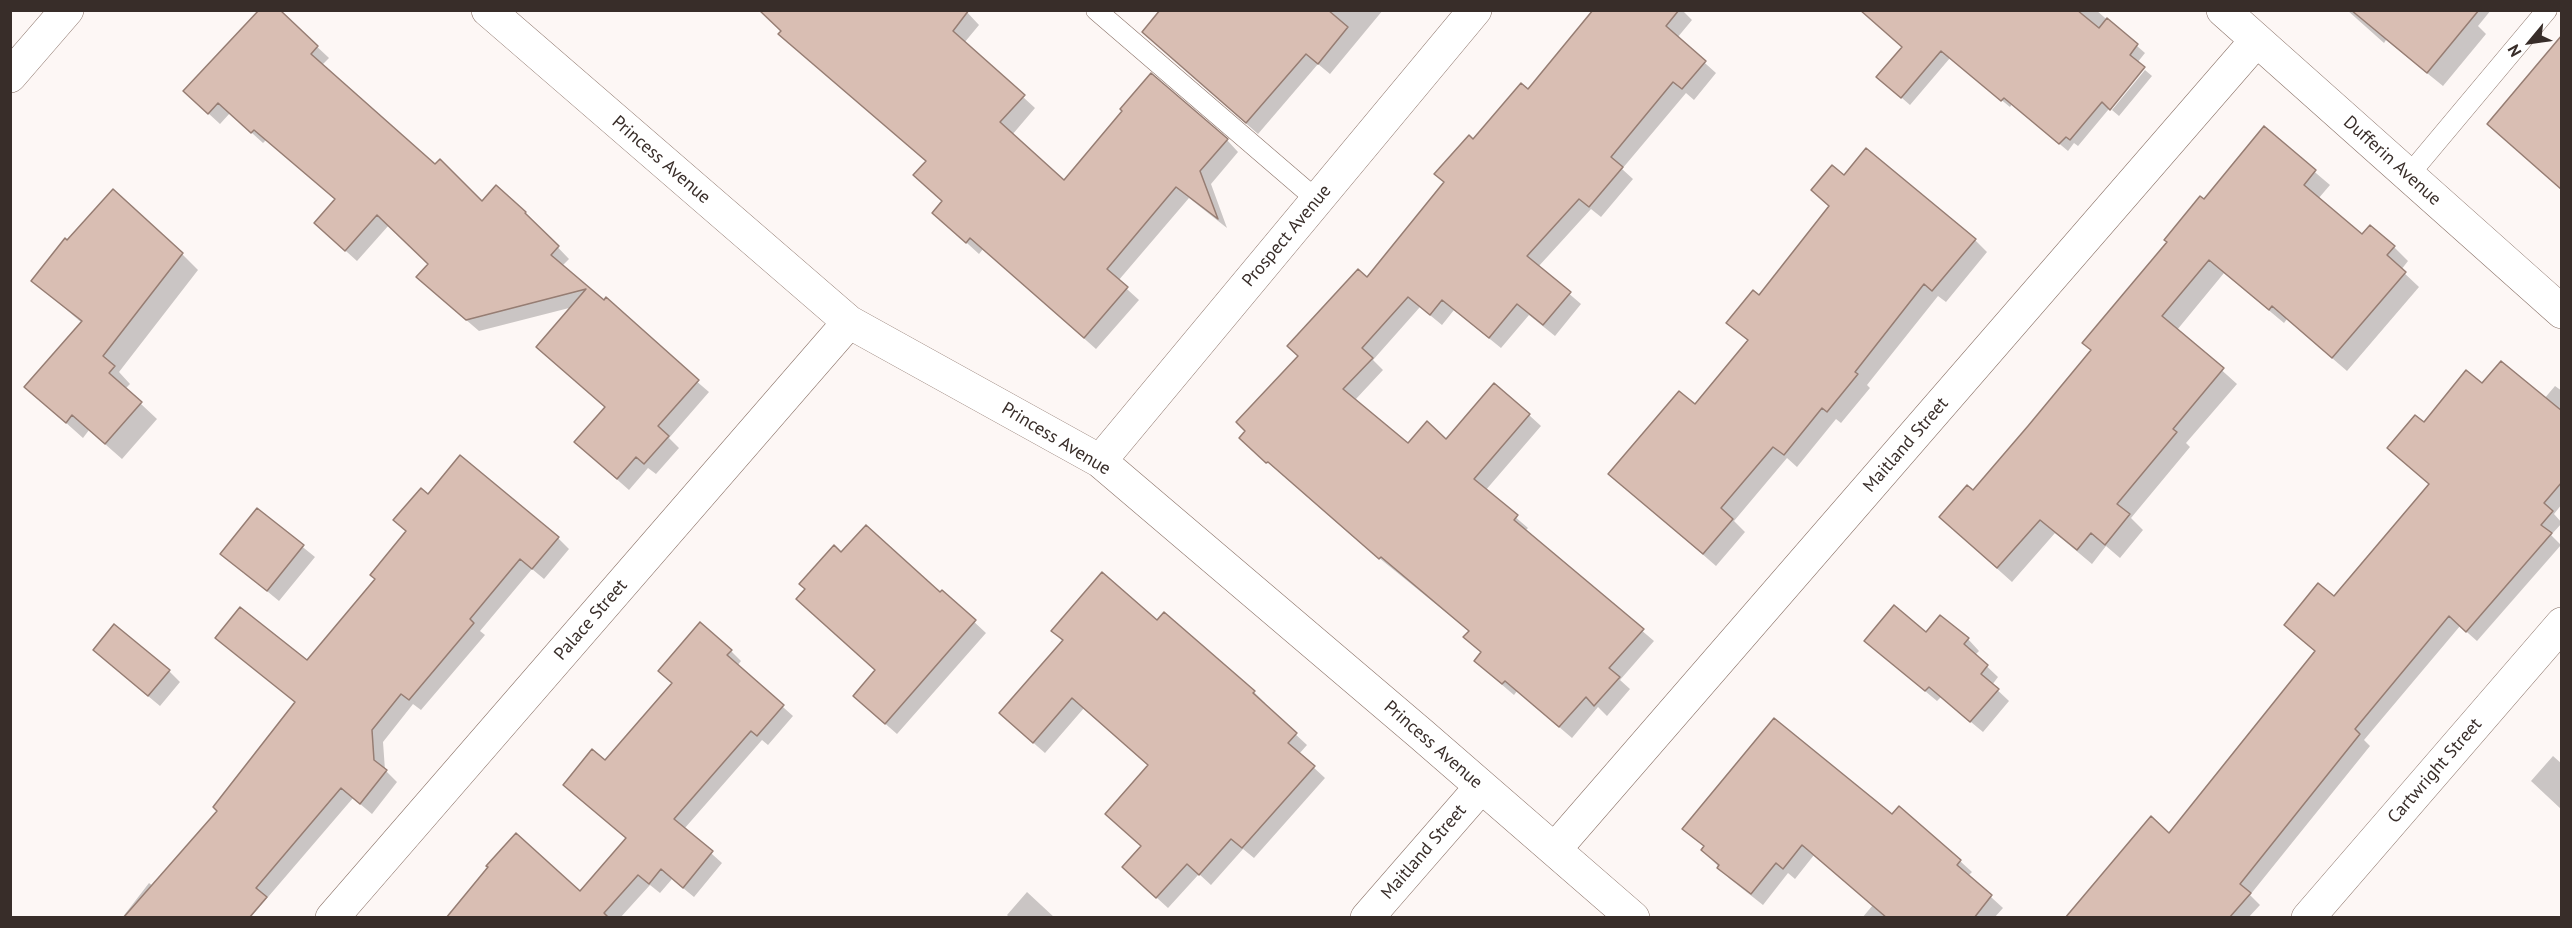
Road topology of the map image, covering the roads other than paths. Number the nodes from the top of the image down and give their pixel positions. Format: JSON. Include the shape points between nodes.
{"nodes":[{"id":1,"x":67,"y":10,"type":"edge"},
{"id":2,"x":488,"y":10,"type":"edge"},
{"id":3,"x":1096,"y":10,"type":"edge"},
{"id":4,"x":1475,"y":10,"type":"edge"},
{"id":5,"x":2223,"y":10,"type":"edge"},
{"id":6,"x":2547,"y":10,"type":"edge"},
{"id":7,"x":2256,"y":41,"type":"junction"},
{"id":8,"x":10,"y":76,"type":"edge"},
{"id":9,"x":2409,"y":176,"type":"junction"},
{"id":10,"x":1317,"y":200,"type":"junction"},
{"id":11,"x":2562,"y":312,"type":"edge"},
{"id":12,"x":849,"y":322,"type":"junction"},
{"id":13,"x":1100,"y":461,"type":"junction"},
{"id":14,"x":2562,"y":624,"type":"edge"},
{"id":15,"x":1481,"y":787,"type":"junction"},
{"id":16,"x":1555,"y":849,"type":"junction"},
{"id":17,"x":332,"y":918,"type":"edge"},
{"id":18,"x":1367,"y":918,"type":"edge"},
{"id":19,"x":1633,"y":918,"type":"edge"},
{"id":20,"x":2308,"y":918,"type":"edge"}],
"edges":[{"from":1,"to":8,"type":"street"},
{"from":2,"to":12,"type":"street","name":"Princess Avenue"},
{"from":3,"to":10,"type":"lane"},
{"from":4,"to":10,"type":"street","name":"Prospect Avenue"},
{"from":5,"to":7,"type":"street","name":"Dufferin Avenue"},
{"from":6,"to":9,"type":"lane"},
{"from":7,"to":9,"type":"street","name":"Dufferin Avenue"},
{"from":7,"to":16,"type":"street","name":"Maitland Street"},
{"from":9,"to":11,"type":"street","name":"Dufferin Avenue"},
{"from":10,"to":13,"type":"street","name":"Prospect Avenue"},
{"from":12,"to":13,"type":"street","name":"Princess Avenue"},
{"from":12,"to":17,"type":"street","name":"Palace Street"},
{"from":13,"to":15,"type":"street","name":"Princess Avenue"},
{"from":14,"to":20,"type":"street","name":"Cartwright Street"},
{"from":15,"to":16,"type":"street","name":"Princess Avenue"},
{"from":15,"to":18,"type":"street","name":"Maitland Street"},
{"from":16,"to":19,"type":"street","name":"Princess Avenue"}]}
